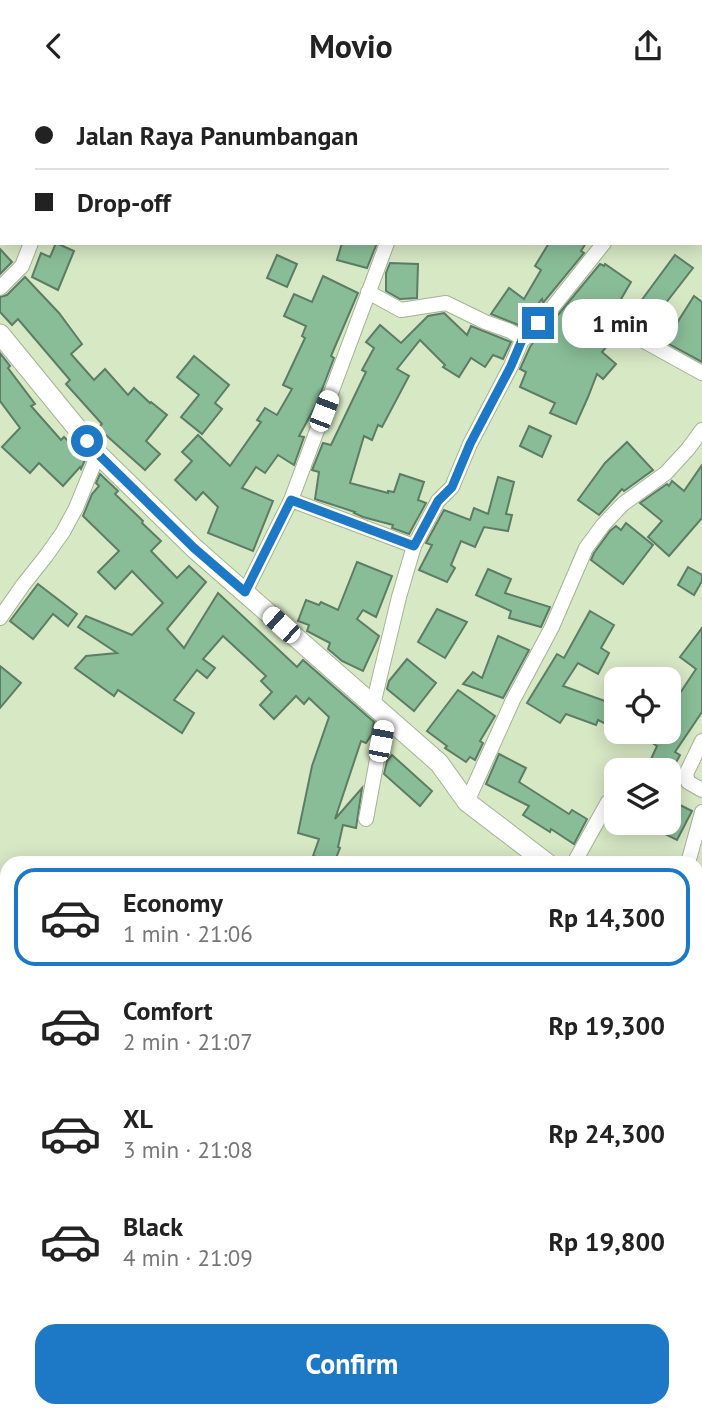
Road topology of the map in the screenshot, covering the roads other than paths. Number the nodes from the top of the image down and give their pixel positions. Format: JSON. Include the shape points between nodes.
{"nodes":[{"id":1,"x":30,"y":245,"type":"edge"},
{"id":2,"x":386,"y":245,"type":"edge"},
{"id":3,"x":602,"y":245,"type":"edge"},
{"id":4,"x":0,"y":288,"type":"edge"},
{"id":5,"x":368,"y":292,"type":"junction"},
{"id":6,"x":0,"y":334,"type":"edge"},
{"id":7,"x":524,"y":339,"type":"junction"},
{"id":8,"x":644,"y":341,"type":"dead end"},
{"id":9,"x":702,"y":373,"type":"edge"},
{"id":10,"x":700,"y":438,"type":"edge"},
{"id":11,"x":98,"y":454,"type":"junction"},
{"id":12,"x":291,"y":500,"type":"junction"},
{"id":13,"x":414,"y":546,"type":"junction"},
{"id":14,"x":245,"y":592,"type":"junction"},
{"id":15,"x":0,"y":618,"type":"edge"},
{"id":16,"x":379,"y":711,"type":"junction"},
{"id":17,"x":702,"y":741,"type":"edge"},
{"id":18,"x":702,"y":790,"type":"edge"},
{"id":19,"x":467,"y":801,"type":"junction"},
{"id":20,"x":604,"y":809,"type":"edge"},
{"id":21,"x":702,"y":812,"type":"edge"},
{"id":22,"x":366,"y":818,"type":"dead end"},
{"id":23,"x":538,"y":856,"type":"edge"},
{"id":24,"x":578,"y":856,"type":"edge"},
{"id":25,"x":690,"y":856,"type":"edge"}],
"edges":[{"from":1,"to":4,"type":"street","via":[[22,266]]},
{"from":2,"to":5,"type":"street"},
{"from":3,"to":7,"type":"street"},
{"from":5,"to":7,"type":"street","via":[[401,310],[446,303]]},
{"from":5,"to":12,"type":"street"},
{"from":6,"to":11,"type":"main road"},
{"from":7,"to":13,"type":"street","via":[[452,487],[438,501]]},
{"from":8,"to":9,"type":"street"},
{"from":10,"to":19,"type":"street","via":[[666,473],[623,504],[586,548]]},
{"from":11,"to":14,"type":"main road"},
{"from":11,"to":15,"type":"street","via":[[63,532]]},
{"from":12,"to":13,"type":"street"},
{"from":12,"to":14,"type":"street"},
{"from":13,"to":16,"type":"street","via":[[399,597]]},
{"from":14,"to":16,"type":"main road"},
{"from":16,"to":19,"type":"main road","via":[[439,763]]},
{"from":16,"to":22,"type":"street"},
{"from":17,"to":18,"type":"street","via":[[686,774],[688,782]]},
{"from":19,"to":23,"type":"main road"},
{"from":20,"to":24,"type":"street"},
{"from":21,"to":25,"type":"street"}]}
